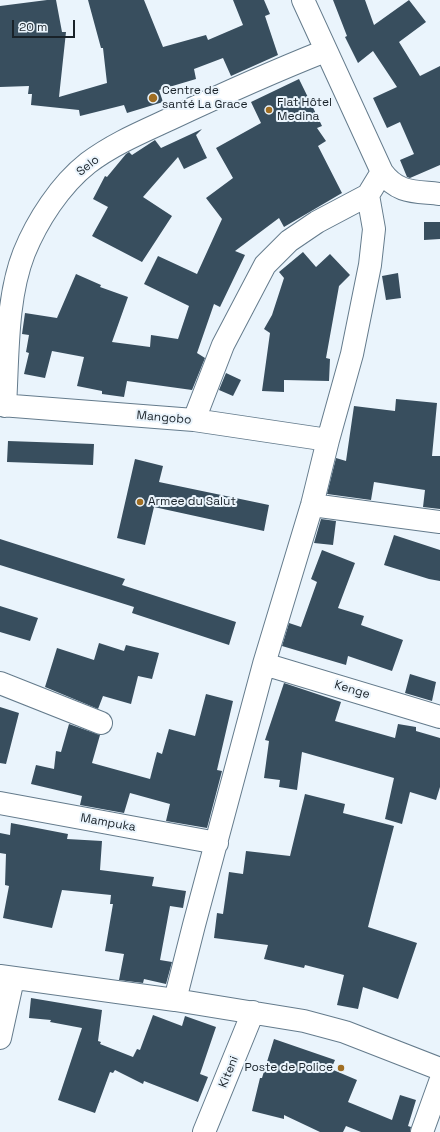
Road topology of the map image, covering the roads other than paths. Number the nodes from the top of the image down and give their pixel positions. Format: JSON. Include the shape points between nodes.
{"nodes":[{"id":1,"x":303,"y":0,"type":"edge"},
{"id":2,"x":325,"y":51,"type":"junction"},
{"id":3,"x":382,"y":172,"type":"junction"},
{"id":4,"x":440,"y":194,"type":"edge"},
{"id":5,"x":368,"y":195,"type":"junction"},
{"id":6,"x":2,"y":406,"type":"edge"},
{"id":7,"x":194,"y":420,"type":"junction"},
{"id":8,"x":328,"y":440,"type":"junction"},
{"id":9,"x":312,"y":505,"type":"junction"},
{"id":10,"x":440,"y":522,"type":"edge"},
{"id":11,"x":264,"y":664,"type":"junction"},
{"id":12,"x":0,"y":683,"type":"edge"},
{"id":13,"x":440,"y":716,"type":"edge"},
{"id":14,"x":101,"y":723,"type":"dead end"},
{"id":15,"x":0,"y":803,"type":"edge"},
{"id":16,"x":217,"y":843,"type":"junction"},
{"id":17,"x":6,"y":978,"type":"edge"},
{"id":18,"x":176,"y":1000,"type":"junction"},
{"id":19,"x":253,"y":1012,"type":"junction"},
{"id":20,"x":0,"y":1038,"type":"edge"},
{"id":21,"x":440,"y":1069,"type":"edge"},
{"id":22,"x":440,"y":1082,"type":"edge"},
{"id":23,"x":204,"y":1132,"type":"edge"},
{"id":24,"x":422,"y":1132,"type":"edge"}],
"edges":[{"from":1,"to":2,"type":"street"},
{"from":2,"to":3,"type":"street"},
{"from":2,"to":6,"type":"street","name":"Selo","via":[[240,86],[129,138],[88,164],[62,189],[43,217],[24,253],[12,294]]},
{"from":3,"to":4,"type":"street","via":[[390,183],[402,189]]},
{"from":3,"to":5,"type":"street"},
{"from":5,"to":7,"type":"street","via":[[300,233],[265,265],[223,345]]},
{"from":5,"to":8,"type":"street","via":[[374,229],[370,264],[352,354]]},
{"from":6,"to":7,"type":"street","name":"Mangobo"},
{"from":7,"to":8,"type":"street","name":"Mangobo"},
{"from":8,"to":9,"type":"street"},
{"from":9,"to":10,"type":"street"},
{"from":9,"to":11,"type":"street"},
{"from":11,"to":13,"type":"street","name":"Kenge"},
{"from":11,"to":16,"type":"street"},
{"from":12,"to":14,"type":"street"},
{"from":15,"to":16,"type":"street","name":"Mampuka"},
{"from":16,"to":18,"type":"street"},
{"from":17,"to":18,"type":"street"},
{"from":17,"to":20,"type":"street"},
{"from":18,"to":19,"type":"street"},
{"from":19,"to":21,"type":"street","via":[[346,1032]]},
{"from":19,"to":23,"type":"street","name":"Kiteni"},
{"from":22,"to":24,"type":"street"}]}
